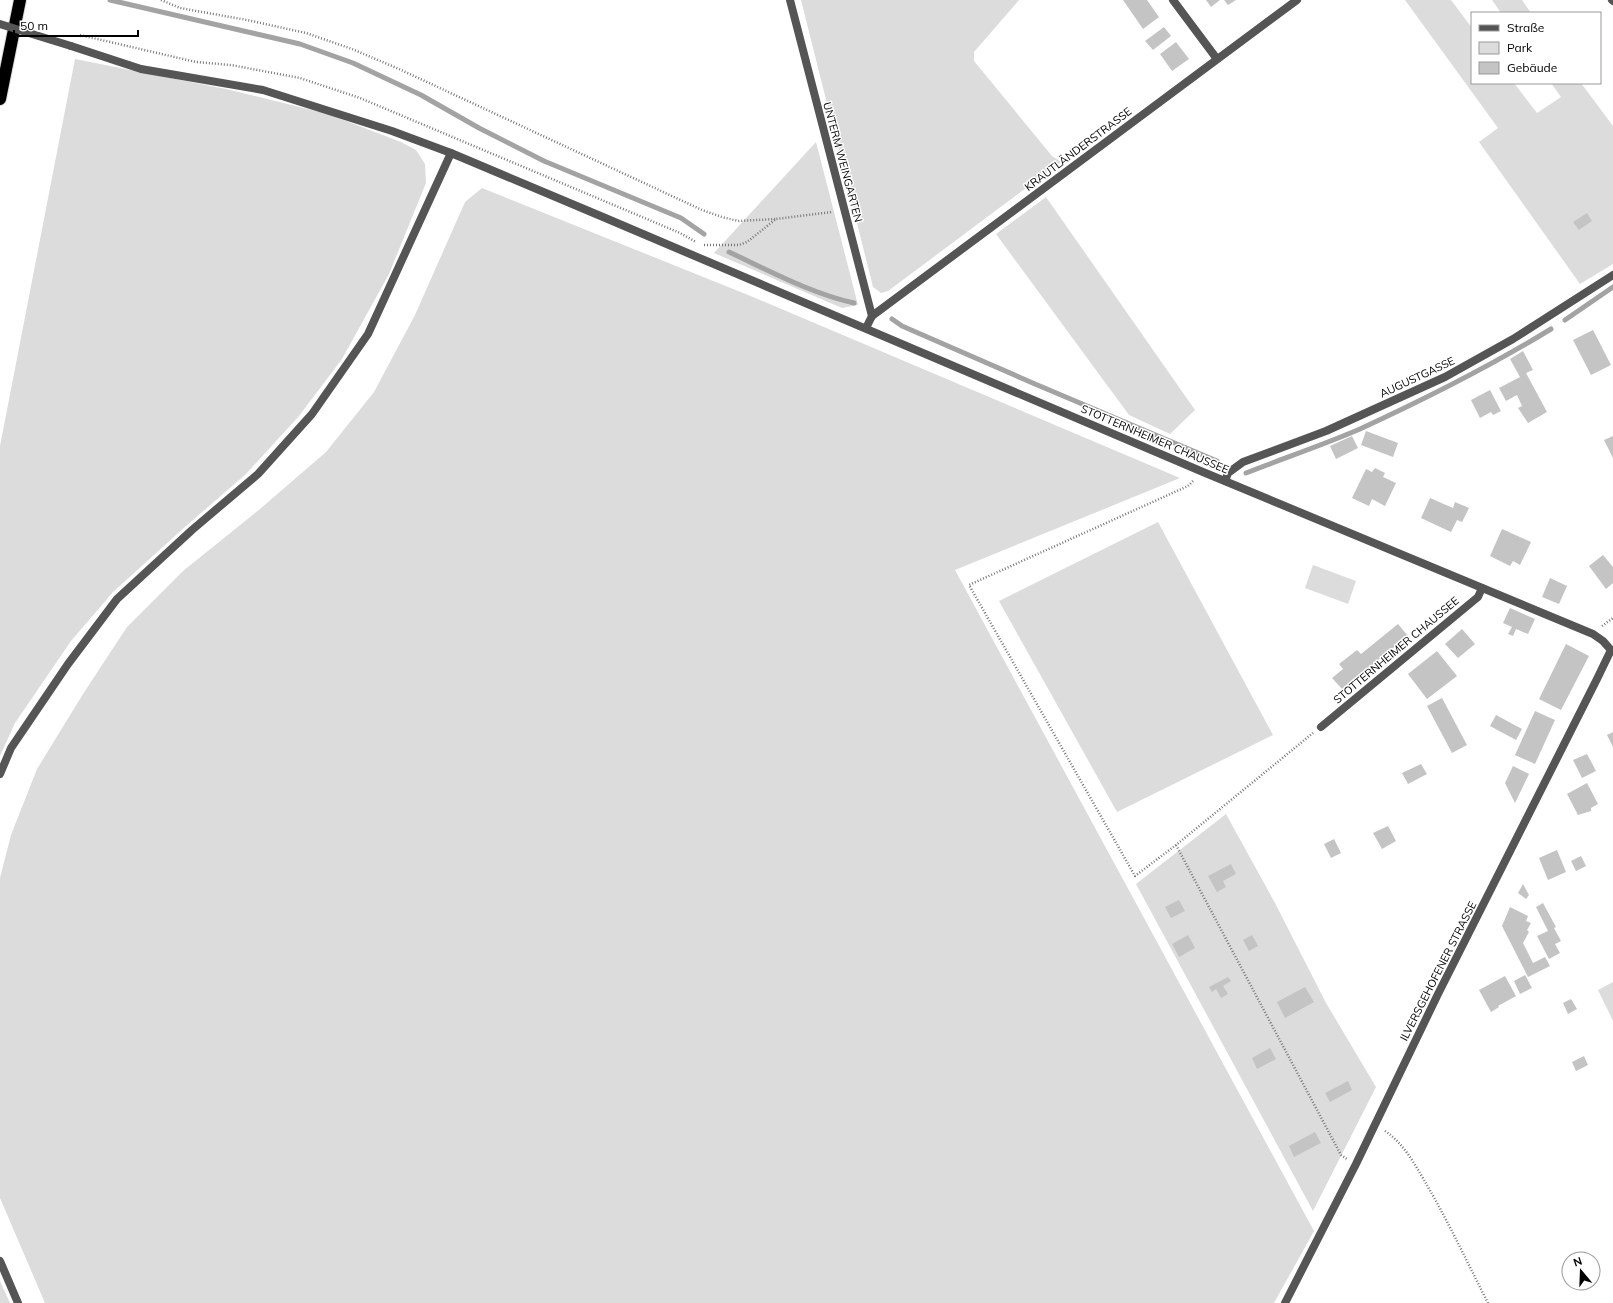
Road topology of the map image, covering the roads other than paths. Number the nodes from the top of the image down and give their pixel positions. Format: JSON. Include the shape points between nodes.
{"nodes":[{"id":1,"x":20,"y":0,"type":"edge"},
{"id":2,"x":790,"y":0,"type":"edge"},
{"id":3,"x":1173,"y":0,"type":"edge"},
{"id":4,"x":1297,"y":0,"type":"edge"},
{"id":5,"x":0,"y":24,"type":"edge"},
{"id":6,"x":1217,"y":59,"type":"junction"},
{"id":7,"x":0,"y":99,"type":"edge"},
{"id":8,"x":451,"y":153,"type":"junction"},
{"id":9,"x":1613,"y":276,"type":"edge"},
{"id":10,"x":872,"y":316,"type":"junction"},
{"id":11,"x":866,"y":328,"type":"junction"},
{"id":12,"x":1225,"y":481,"type":"junction"},
{"id":13,"x":1482,"y":588,"type":"junction"},
{"id":14,"x":1612,"y":650,"type":"edge"},
{"id":15,"x":1321,"y":727,"type":"road end"},
{"id":16,"x":0,"y":774,"type":"edge"},
{"id":17,"x":0,"y":1261,"type":"edge"},
{"id":18,"x":18,"y":1303,"type":"edge"},
{"id":19,"x":1285,"y":1303,"type":"edge"}],
"edges":[{"from":1,"to":7,"type":"highway"},
{"from":2,"to":10,"type":"street","name":"UNTERM WEINGARTEN"},
{"from":3,"to":6,"type":"street"},
{"from":4,"to":6,"type":"street","name":"KRAUTLÄNDERSTRASSE"},
{"from":5,"to":8,"type":"street","name":"STOTTERNHEIMER CHAUSSEE","bridge":true,"via":[[140,69],[263,90],[392,131]]},
{"from":6,"to":10,"type":"street","name":"KRAUTLÄNDERSTRASSE"},
{"from":8,"to":11,"type":"street","name":"STOTTERNHEIMER CHAUSSEE"},
{"from":8,"to":16,"type":"street","via":[[368,334],[312,414],[258,474],[117,599],[68,664],[16,741]]},
{"from":9,"to":12,"type":"street","name":"AUGUSTGASSE","via":[[1513,339],[1445,377],[1326,431],[1243,462],[1228,474]]},
{"from":10,"to":11,"type":"street"},
{"from":11,"to":12,"type":"street","name":"STOTTERNHEIMER CHAUSSEE"},
{"from":12,"to":13,"type":"street","name":"STOTTERNHEIMER CHAUSSEE"},
{"from":13,"to":14,"type":"street","name":"STOTTERNHEIMER CHAUSSEE","via":[[1592,634]]},
{"from":13,"to":15,"type":"street","name":"STOTTERNHEIMER CHAUSSEE","via":[[1478,597]]},
{"from":14,"to":19,"type":"street","name":"ILVERSGEHOFENER STRASSE"},
{"from":17,"to":18,"type":"street"}]}
